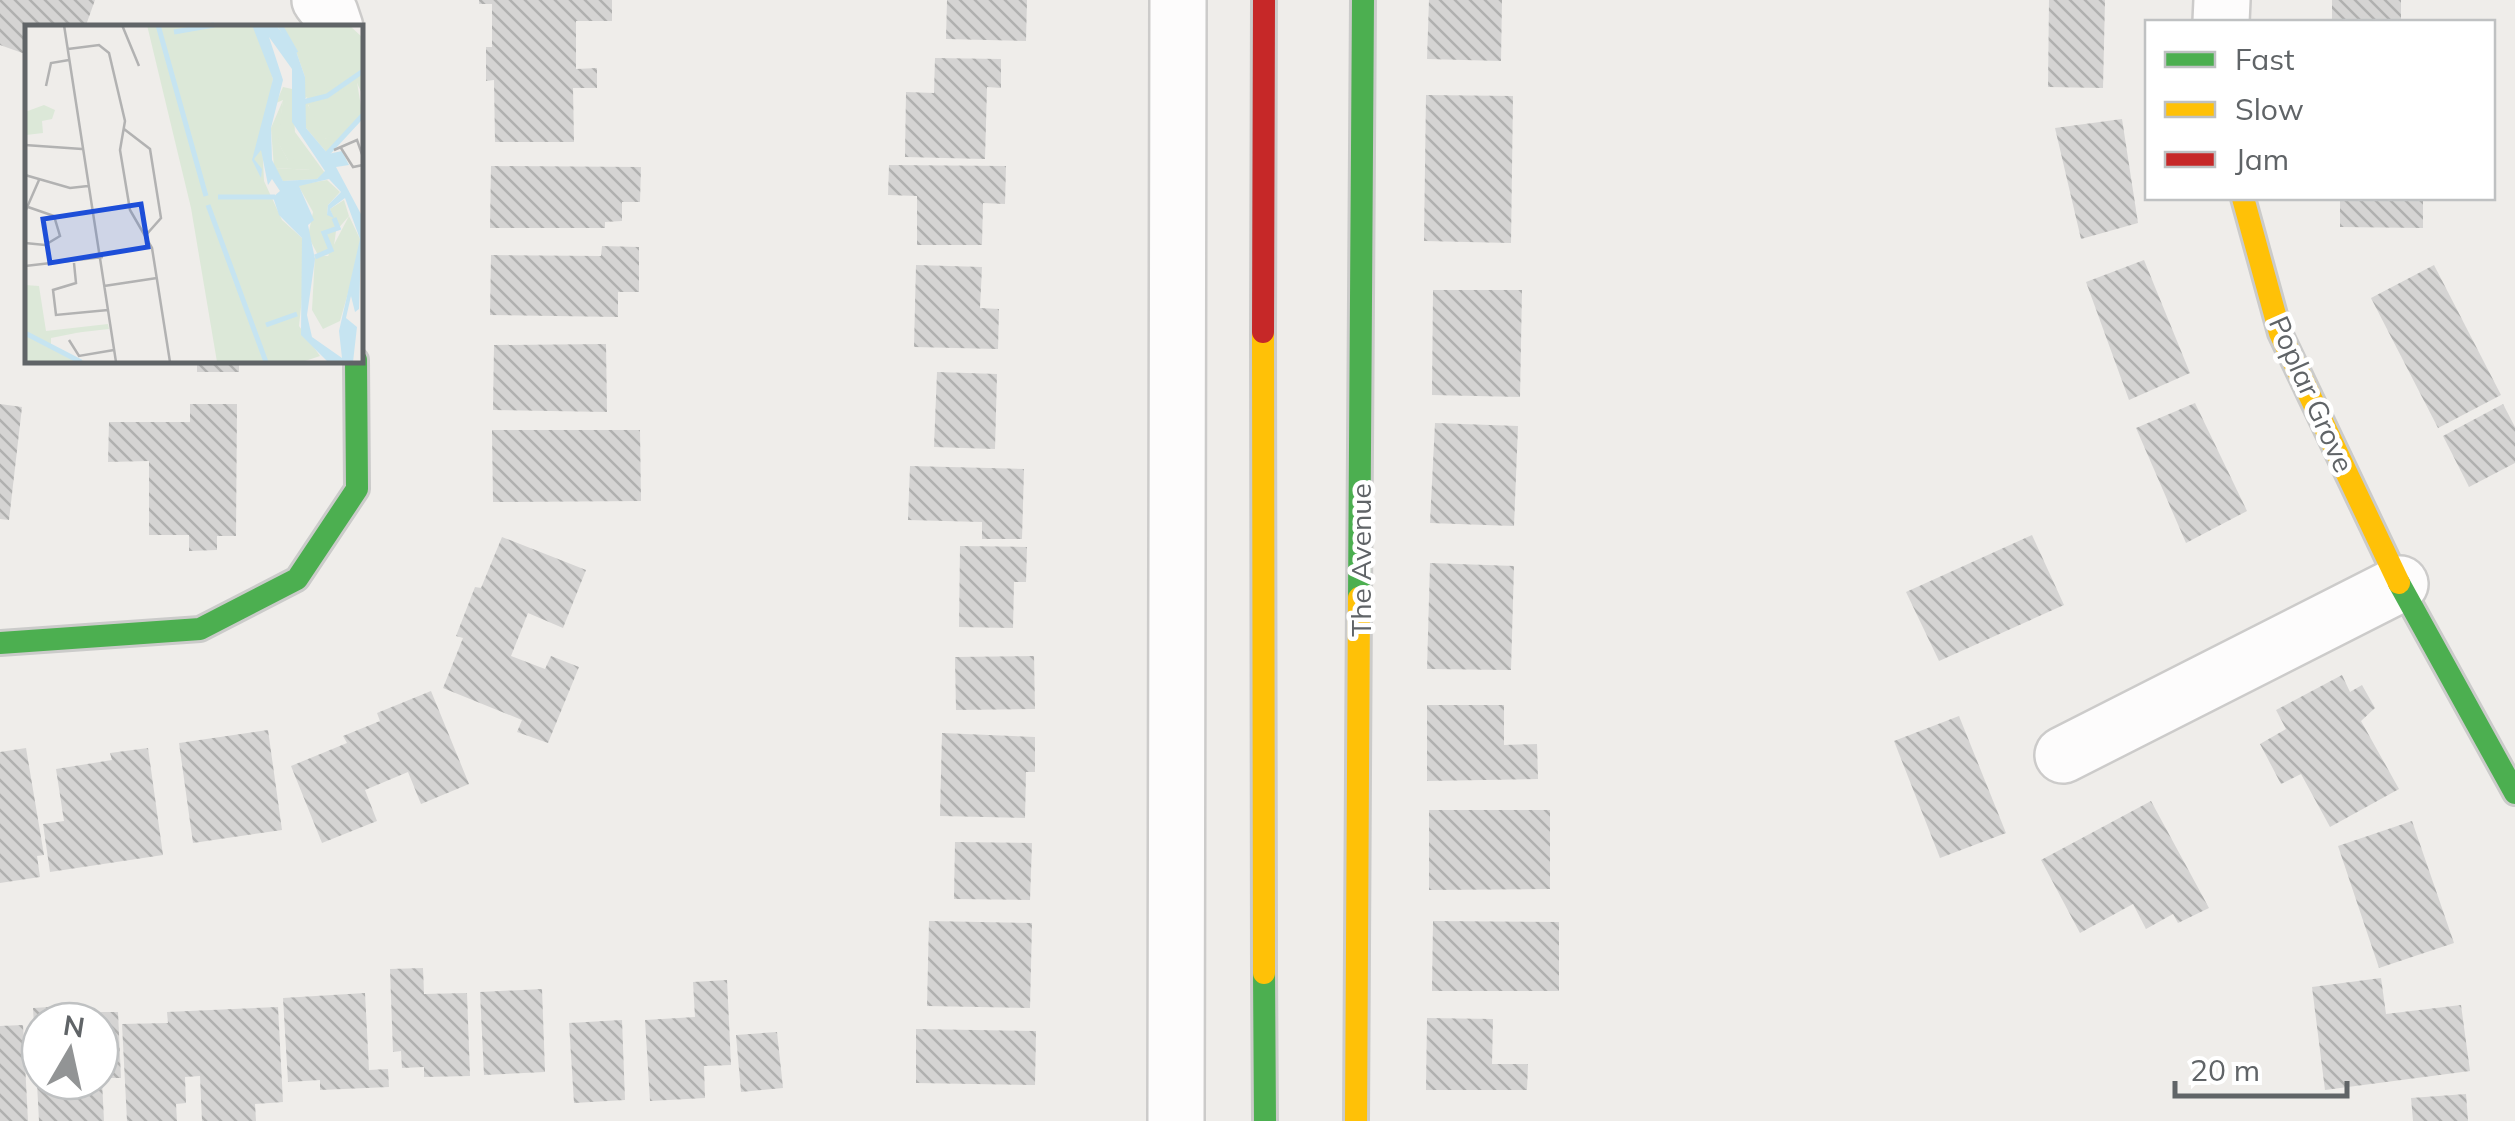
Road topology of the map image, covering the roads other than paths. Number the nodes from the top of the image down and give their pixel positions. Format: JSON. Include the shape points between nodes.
{"nodes":[{"id":1,"x":320,"y":0,"type":"edge"},
{"id":2,"x":1178,"y":0,"type":"edge"},
{"id":3,"x":1264,"y":0,"type":"edge"},
{"id":4,"x":1363,"y":0,"type":"edge"},
{"id":5,"x":334,"y":25,"type":"edge"},
{"id":6,"x":2243,"y":200,"type":"edge"},
{"id":7,"x":356,"y":362,"type":"edge"},
{"id":8,"x":2400,"y":584,"type":"junction"},
{"id":9,"x":0,"y":644,"type":"edge"},
{"id":10,"x":2063,"y":755,"type":"dead end"},
{"id":11,"x":2515,"y":793,"type":"edge"},
{"id":12,"x":1176,"y":1121,"type":"edge"},
{"id":13,"x":1265,"y":1121,"type":"edge"},
{"id":14,"x":1356,"y":1121,"type":"edge"}],
"edges":[{"from":1,"to":5,"type":"street"},
{"from":2,"to":12,"type":"street"},
{"from":3,"to":13,"type":"street"},
{"from":4,"to":14,"type":"street","name":"The Avenue"},
{"from":6,"to":8,"type":"street","name":"Poplar Grove","via":[[2280,333]]},
{"from":7,"to":9,"type":"street","via":[[357,489],[298,579],[200,629]]},
{"from":8,"to":10,"type":"street"},
{"from":8,"to":11,"type":"street","name":"Poplar Grove"}]}
